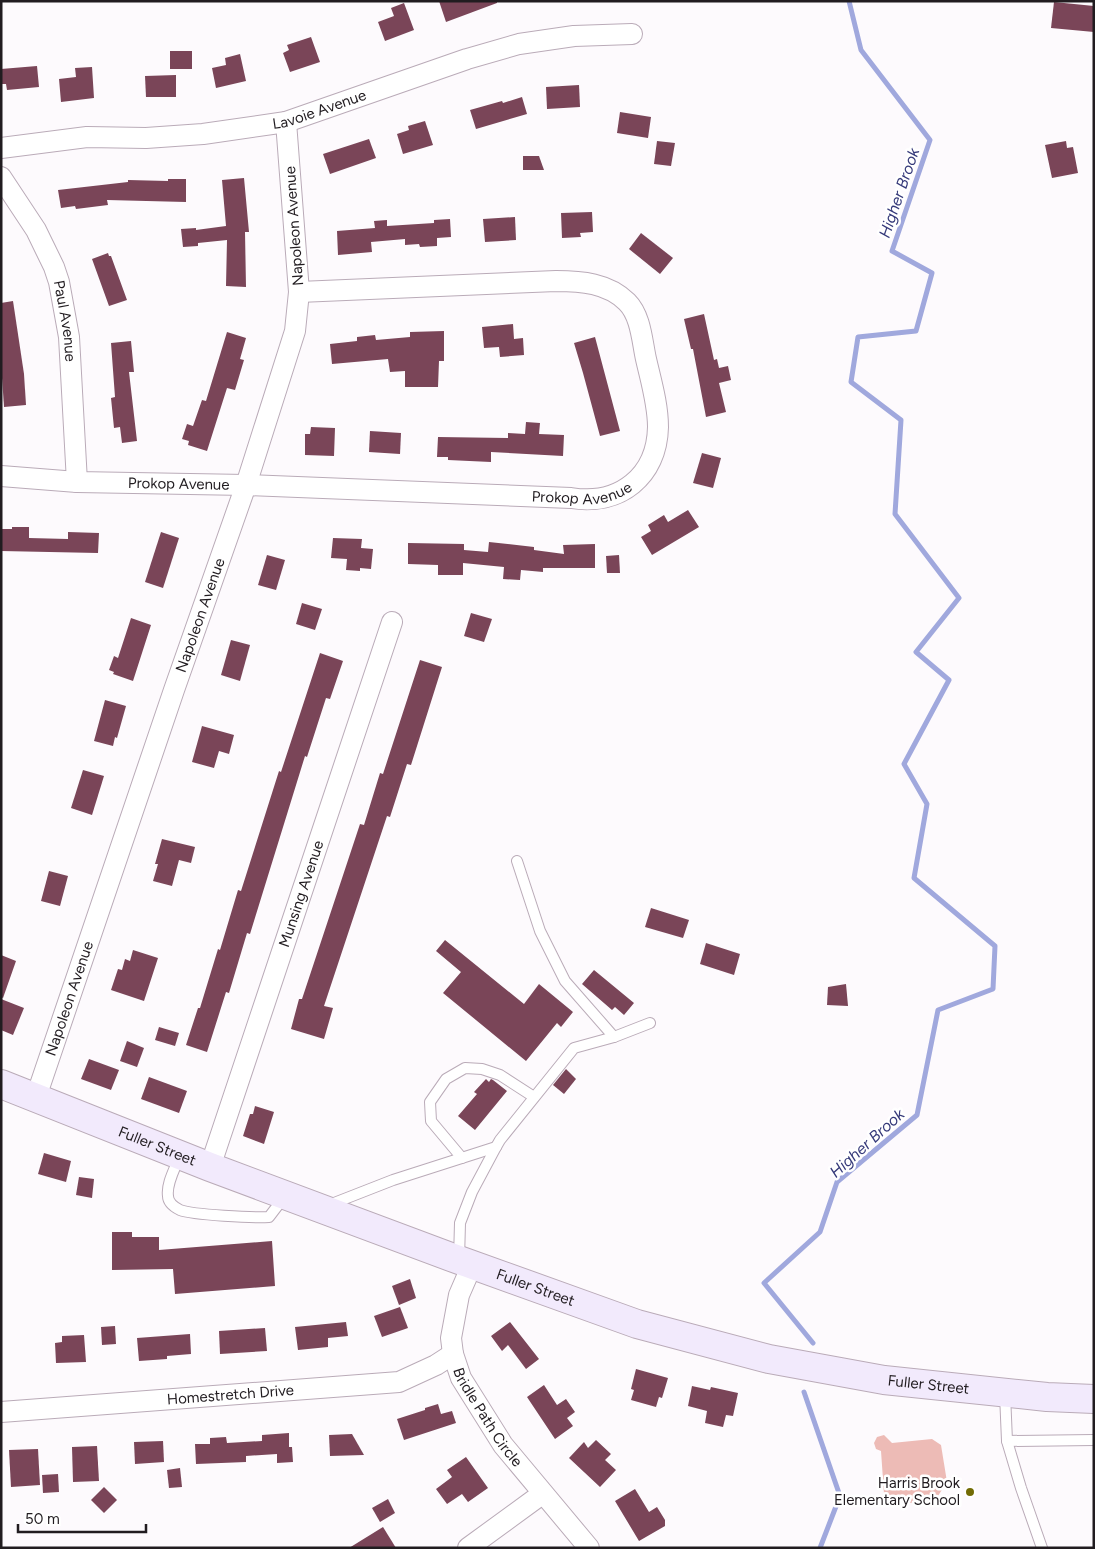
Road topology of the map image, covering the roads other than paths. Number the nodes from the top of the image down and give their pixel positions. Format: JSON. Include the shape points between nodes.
{"nodes":[{"id":1,"x":632,"y":34,"type":"dead end"},
{"id":2,"x":286,"y":122,"type":"junction"},
{"id":3,"x":1,"y":148,"type":"edge"},
{"id":4,"x":1,"y":177,"type":"edge"},
{"id":5,"x":299,"y":292,"type":"junction"},
{"id":6,"x":1,"y":476,"type":"edge"},
{"id":7,"x":77,"y":482,"type":"junction"},
{"id":8,"x":246,"y":485,"type":"junction"},
{"id":9,"x":392,"y":622,"type":"dead end"},
{"id":10,"x":517,"y":861,"type":"dead end"},
{"id":11,"x":650,"y":1023,"type":"dead end"},
{"id":12,"x":614,"y":1037,"type":"junction"},
{"id":13,"x":1,"y":1084,"type":"edge"},
{"id":14,"x":36,"y":1097,"type":"junction"},
{"id":15,"x":534,"y":1097,"type":"junction"},
{"id":16,"x":496,"y":1147,"type":"junction"},
{"id":17,"x":180,"y":1155,"type":"junction"},
{"id":18,"x":462,"y":1158,"type":"junction"},
{"id":19,"x":210,"y":1167,"type":"junction"},
{"id":20,"x":286,"y":1195,"type":"junction"},
{"id":21,"x":321,"y":1209,"type":"junction"},
{"id":22,"x":465,"y":1262,"type":"junction"},
{"id":23,"x":453,"y":1354,"type":"junction"},
{"id":24,"x":1004,"y":1393,"type":"junction"},
{"id":25,"x":1094,"y":1399,"type":"edge"},
{"id":26,"x":1,"y":1412,"type":"edge"},
{"id":27,"x":1094,"y":1440,"type":"edge"},
{"id":28,"x":1007,"y":1441,"type":"junction"},
{"id":29,"x":542,"y":1494,"type":"junction"},
{"id":30,"x":468,"y":1548,"type":"edge"},
{"id":31,"x":589,"y":1548,"type":"edge"},
{"id":32,"x":1042,"y":1548,"type":"edge"}],
"edges":[{"from":1,"to":2,"type":"street","name":"Lavoie Avenue","via":[[574,36],[519,44]]},
{"from":2,"to":3,"type":"street","name":"Lavoie Avenue","via":[[204,134],[87,138]]},
{"from":2,"to":5,"type":"street","name":"Napoleon Avenue"},
{"from":4,"to":7,"type":"street","name":"Paul Avenue","via":[[36,230],[59,282],[69,338]]},
{"from":5,"to":8,"type":"street","name":"Napoleon Avenue","via":[[295,331]]},
{"from":5,"to":8,"type":"street","name":"Prokop Avenue","via":[[556,281],[606,288],[633,308],[638,324],[657,411],[658,431],[653,458],[627,488],[593,500]]},
{"from":6,"to":7,"type":"street","name":"Prokop Avenue"},
{"from":7,"to":8,"type":"street","name":"Prokop Avenue"},
{"from":8,"to":14,"type":"street","name":"Napoleon Avenue"},
{"from":9,"to":19,"type":"street","name":"Munsing Avenue"},
{"from":10,"to":12,"type":"lane","via":[[540,931],[565,981]]},
{"from":11,"to":12,"type":"lane"},
{"from":12,"to":15,"type":"lane","via":[[574,1048]]},
{"from":13,"to":14,"type":"street","name":"Fuller Street"},
{"from":14,"to":17,"type":"street","name":"Fuller Street"},
{"from":15,"to":16,"type":"lane"},
{"from":15,"to":18,"type":"lane","via":[[500,1075],[482,1069],[465,1068],[446,1078],[430,1102],[431,1121]]},
{"from":16,"to":18,"type":"lane"},
{"from":16,"to":22,"type":"lane","via":[[460,1223]]},
{"from":17,"to":19,"type":"street","name":"Fuller Street"},
{"from":17,"to":20,"type":"lane","via":[[168,1187],[168,1196],[171,1203],[182,1211],[269,1217]]},
{"from":18,"to":21,"type":"lane","via":[[393,1180]]},
{"from":19,"to":20,"type":"street","name":"Fuller Street"},
{"from":20,"to":21,"type":"street","name":"Fuller Street"},
{"from":21,"to":22,"type":"street","name":"Fuller Street"},
{"from":22,"to":23,"type":"street","name":"Bridle Path Circle","via":[[454,1318]]},
{"from":22,"to":24,"type":"street","name":"Fuller Street","via":[[636,1324],[757,1356],[898,1382]]},
{"from":23,"to":26,"type":"street","name":"Homestretch Drive","via":[[436,1366],[399,1382]]},
{"from":23,"to":29,"type":"street","name":"Bridle Path Circle","via":[[471,1395]]},
{"from":24,"to":25,"type":"street","name":"Fuller Street"},
{"from":24,"to":28,"type":"lane"},
{"from":27,"to":28,"type":"lane"},
{"from":28,"to":32,"type":"lane"},
{"from":29,"to":30,"type":"street"},
{"from":29,"to":31,"type":"street","name":"Bridle Path Circle"}]}
